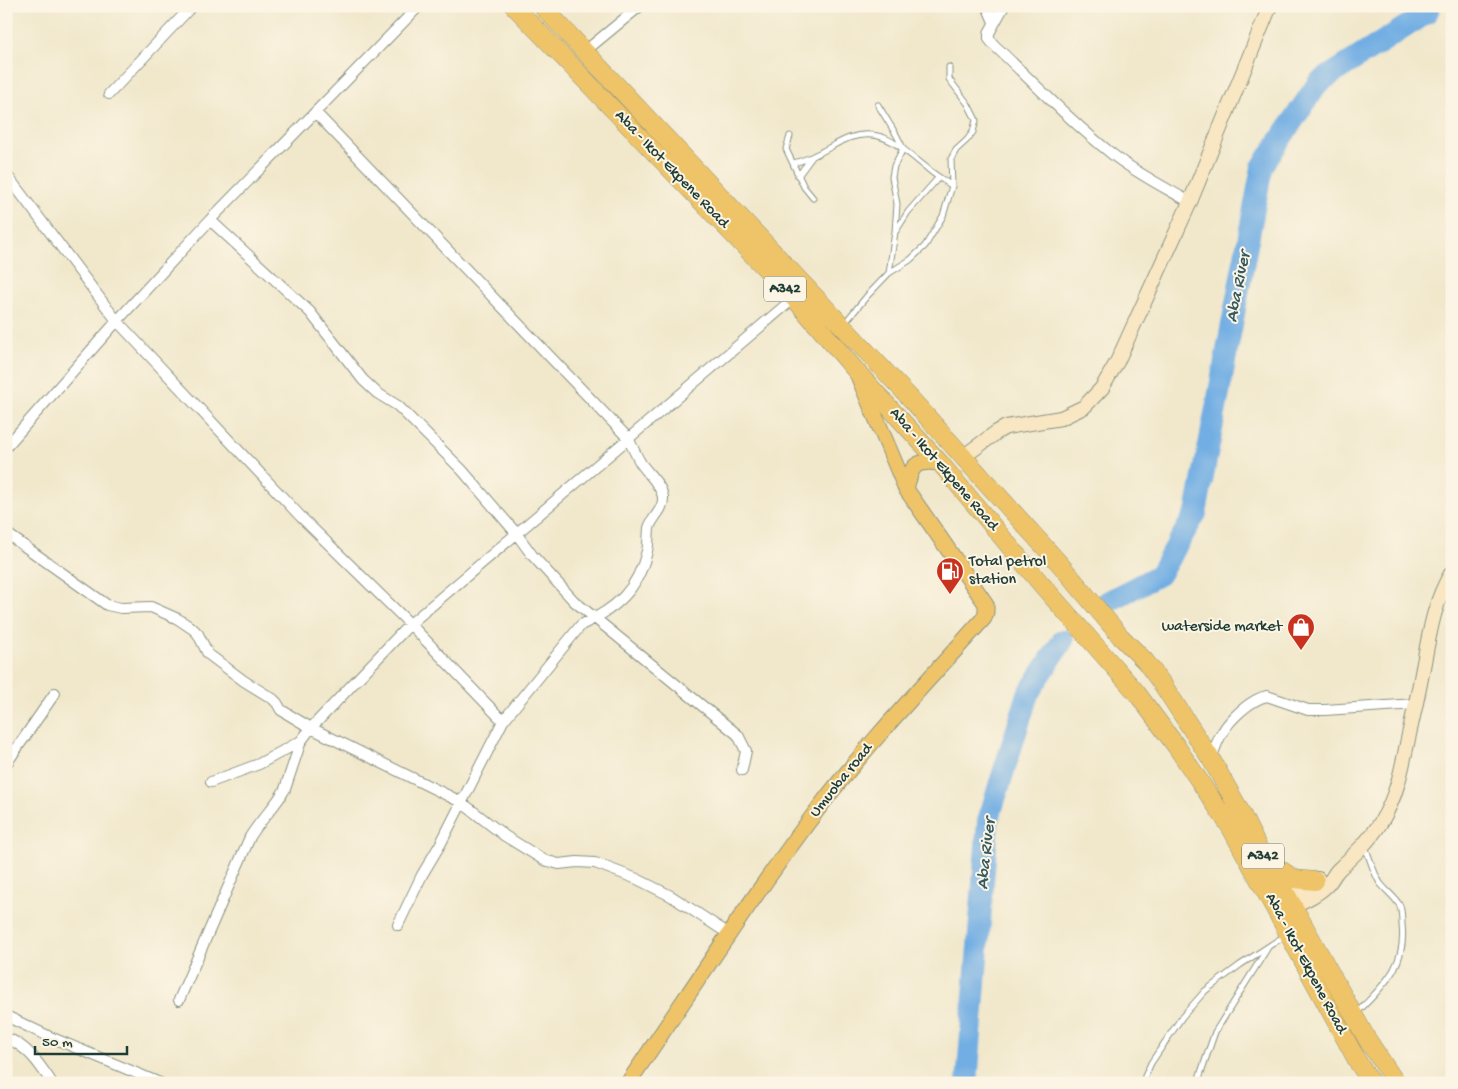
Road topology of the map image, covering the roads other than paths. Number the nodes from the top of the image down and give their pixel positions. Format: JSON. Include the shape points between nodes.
{"nodes":[{"id":1,"x":192,"y":6,"type":"edge"},
{"id":2,"x":419,"y":6,"type":"edge"},
{"id":3,"x":514,"y":6,"type":"edge"},
{"id":4,"x":542,"y":6,"type":"edge"},
{"id":5,"x":640,"y":6,"type":"edge"},
{"id":6,"x":987,"y":6,"type":"edge"},
{"id":7,"x":1004,"y":6,"type":"edge"},
{"id":8,"x":1270,"y":6,"type":"edge"},
{"id":9,"x":994,"y":22,"type":"junction"},
{"id":10,"x":584,"y":52,"type":"junction"},
{"id":11,"x":949,"y":67,"type":"dead end"},
{"id":12,"x":109,"y":94,"type":"dead end"},
{"id":13,"x":878,"y":105,"type":"dead end"},
{"id":14,"x":315,"y":112,"type":"junction"},
{"id":15,"x":790,"y":136,"type":"dead end"},
{"id":16,"x":903,"y":149,"type":"junction"},
{"id":17,"x":813,"y":156,"type":"junction"},
{"id":18,"x":794,"y":163,"type":"junction"},
{"id":19,"x":6,"y":174,"type":"edge"},
{"id":20,"x":798,"y":176,"type":"junction"},
{"id":21,"x":939,"y":177,"type":"junction"},
{"id":22,"x":952,"y":186,"type":"junction"},
{"id":23,"x":813,"y":198,"type":"dead end"},
{"id":24,"x":1190,"y":202,"type":"junction"},
{"id":25,"x":210,"y":220,"type":"junction"},
{"id":26,"x":895,"y":232,"type":"junction"},
{"id":27,"x":889,"y":272,"type":"junction"},
{"id":28,"x":794,"y":298,"type":"junction"},
{"id":29,"x":117,"y":321,"type":"junction"},
{"id":30,"x":842,"y":327,"type":"junction"},
{"id":31,"x":857,"y":372,"type":"junction"},
{"id":32,"x":628,"y":438,"type":"junction"},
{"id":33,"x":6,"y":447,"type":"edge"},
{"id":34,"x":963,"y":457,"type":"junction"},
{"id":35,"x":940,"y":463,"type":"junction"},
{"id":36,"x":906,"y":489,"type":"junction"},
{"id":37,"x":6,"y":533,"type":"edge"},
{"id":38,"x":516,"y":533,"type":"junction"},
{"id":39,"x":1452,"y":572,"type":"edge"},
{"id":40,"x":594,"y":618,"type":"junction"},
{"id":41,"x":410,"y":624,"type":"junction"},
{"id":42,"x":55,"y":693,"type":"dead end"},
{"id":43,"x":1416,"y":704,"type":"junction"},
{"id":44,"x":503,"y":721,"type":"junction"},
{"id":45,"x":311,"y":728,"type":"junction"},
{"id":46,"x":301,"y":742,"type":"junction"},
{"id":47,"x":1211,"y":759,"type":"junction"},
{"id":48,"x":6,"y":764,"type":"edge"},
{"id":49,"x":742,"y":770,"type":"dead end"},
{"id":50,"x":211,"y":782,"type":"dead end"},
{"id":51,"x":461,"y":802,"type":"junction"},
{"id":52,"x":1364,"y":844,"type":"junction"},
{"id":53,"x":1264,"y":860,"type":"junction"},
{"id":54,"x":1333,"y":875,"type":"junction"},
{"id":55,"x":1315,"y":881,"type":"junction"},
{"id":56,"x":1283,"y":906,"type":"junction"},
{"id":57,"x":398,"y":925,"type":"dead end"},
{"id":58,"x":729,"y":934,"type":"junction"},
{"id":59,"x":1288,"y":934,"type":"junction"},
{"id":60,"x":1267,"y":948,"type":"junction"},
{"id":61,"x":179,"y":1000,"type":"dead end"},
{"id":62,"x":6,"y":1016,"type":"edge"},
{"id":63,"x":1354,"y":1016,"type":"junction"},
{"id":64,"x":6,"y":1038,"type":"edge"},
{"id":65,"x":1198,"y":1081,"type":"dead end"},
{"id":66,"x":52,"y":1083,"type":"edge"},
{"id":67,"x":160,"y":1083,"type":"edge"},
{"id":68,"x":628,"y":1083,"type":"edge"},
{"id":69,"x":1142,"y":1083,"type":"edge"},
{"id":70,"x":1372,"y":1083,"type":"edge"},
{"id":71,"x":1396,"y":1083,"type":"edge"}],
"edges":[{"from":1,"to":12,"type":"street"},
{"from":2,"to":14,"type":"street"},
{"from":3,"to":28,"type":"highway","name":"Aba - Ikot Ekpene Road","number":"A342"},
{"from":4,"to":10,"type":"highway","name":"Aba - Ikot Ekpene Road","number":"A342"},
{"from":5,"to":10,"type":"street"},
{"from":6,"to":9,"type":"street"},
{"from":7,"to":9,"type":"street"},
{"from":8,"to":24,"type":"street"},
{"from":9,"to":24,"type":"street","via":[[989,39],[1091,136],[1138,172]]},
{"from":10,"to":30,"type":"highway","name":"Aba - Ikot Ekpene Road","number":"A342"},
{"from":11,"to":22,"type":"lane","via":[[949,79],[976,120],[973,132],[951,159]]},
{"from":13,"to":16,"type":"lane"},
{"from":14,"to":25,"type":"street"},
{"from":14,"to":32,"type":"street"},
{"from":15,"to":18,"type":"lane","via":[[786,149]]},
{"from":16,"to":17,"type":"lane","via":[[892,141],[861,134]]},
{"from":16,"to":21,"type":"lane"},
{"from":16,"to":26,"type":"lane","via":[[892,178],[897,204]]},
{"from":17,"to":18,"type":"lane"},
{"from":17,"to":20,"type":"lane"},
{"from":18,"to":20,"type":"lane"},
{"from":19,"to":29,"type":"street"},
{"from":20,"to":23,"type":"lane"},
{"from":21,"to":22,"type":"lane"},
{"from":21,"to":26,"type":"lane"},
{"from":22,"to":27,"type":"lane","via":[[943,216],[925,246],[910,260]]},
{"from":24,"to":34,"type":"street","via":[[1102,388],[1084,408],[1061,418],[1006,427]]},
{"from":25,"to":29,"type":"street"},
{"from":25,"to":38,"type":"street","via":[[310,312],[363,380],[398,406],[462,470]]},
{"from":26,"to":27,"type":"lane"},
{"from":27,"to":30,"type":"lane"},
{"from":28,"to":31,"type":"highway","name":"Aba - Ikot Ekpene Road","number":"A342"},
{"from":28,"to":32,"type":"street"},
{"from":29,"to":33,"type":"street"},
{"from":29,"to":41,"type":"street","via":[[301,517]]},
{"from":30,"to":34,"type":"highway","name":"Aba - Ikot Ekpene Road","number":"A342"},
{"from":31,"to":35,"type":"highway","name":"Aba - Ikot Ekpene Road","number":"A342"},
{"from":31,"to":36,"type":"main road","name":"Umuoba road"},
{"from":32,"to":38,"type":"street"},
{"from":32,"to":40,"type":"street","via":[[661,490],[663,499],[649,527],[648,548],[633,587]]},
{"from":34,"to":47,"type":"highway","name":"Aba - Ikot Ekpene Road","number":"A342","via":[[1145,661]]},
{"from":35,"to":36,"type":"main road","via":[[920,462],[914,466]]},
{"from":35,"to":56,"type":"highway","name":"Aba - Ikot Ekpene Road","number":"A342","via":[[1136,692]]},
{"from":36,"to":58,"type":"main road","name":"Umuoba road","via":[[986,604],[984,618],[915,693],[819,809]]},
{"from":37,"to":45,"type":"street","via":[[107,605],[151,607],[186,624],[198,634],[208,654],[277,702],[281,710]]},
{"from":38,"to":40,"type":"street","via":[[574,601]]},
{"from":38,"to":41,"type":"street"},
{"from":39,"to":43,"type":"street","via":[[1431,622]]},
{"from":40,"to":44,"type":"street","via":[[581,625]]},
{"from":40,"to":49,"type":"street","via":[[738,735],[746,751]]},
{"from":41,"to":44,"type":"street"},
{"from":41,"to":45,"type":"street"},
{"from":42,"to":48,"type":"street"},
{"from":43,"to":47,"type":"street","via":[[1308,710],[1268,696],[1261,697],[1226,726]]},
{"from":43,"to":52,"type":"street","via":[[1392,800],[1381,823]]},
{"from":44,"to":51,"type":"street"},
{"from":45,"to":46,"type":"street"},
{"from":45,"to":51,"type":"street"},
{"from":46,"to":50,"type":"street","via":[[259,764]]},
{"from":46,"to":61,"type":"street","via":[[285,789],[250,837]]},
{"from":47,"to":53,"type":"highway","name":"Aba - Ikot Ekpene Road","number":"A342"},
{"from":51,"to":57,"type":"street"},
{"from":51,"to":58,"type":"street","via":[[505,836],[544,860],[559,864],[595,862],[671,896]]},
{"from":52,"to":54,"type":"street"},
{"from":52,"to":63,"type":"lane","via":[[1377,878],[1400,908],[1402,951],[1396,968]]},
{"from":53,"to":55,"type":"highway","via":[[1295,879]]},
{"from":53,"to":56,"type":"highway","name":"Aba - Ikot Ekpene Road","number":"A342"},
{"from":54,"to":55,"type":"street"},
{"from":54,"to":56,"type":"street","via":[[1329,884],[1319,891]]},
{"from":55,"to":56,"type":"street"},
{"from":56,"to":59,"type":"highway","name":"Aba - Ikot Ekpene Road","number":"A342"},
{"from":56,"to":63,"type":"highway","name":"Aba - Ikot Ekpene Road","number":"A342"},
{"from":58,"to":68,"type":"main road","name":"Umuoba road"},
{"from":59,"to":60,"type":"lane"},
{"from":59,"to":70,"type":"highway","name":"Aba - Ikot Ekpene Road","number":"A342"},
{"from":60,"to":65,"type":"lane","via":[[1215,1032]]},
{"from":60,"to":69,"type":"lane","via":[[1205,991],[1177,1025],[1151,1063]]},
{"from":62,"to":67,"type":"street"},
{"from":63,"to":71,"type":"highway","name":"Aba - Ikot Ekpene Road","number":"A342"},
{"from":64,"to":66,"type":"street","via":[[34,1056]]}]}
